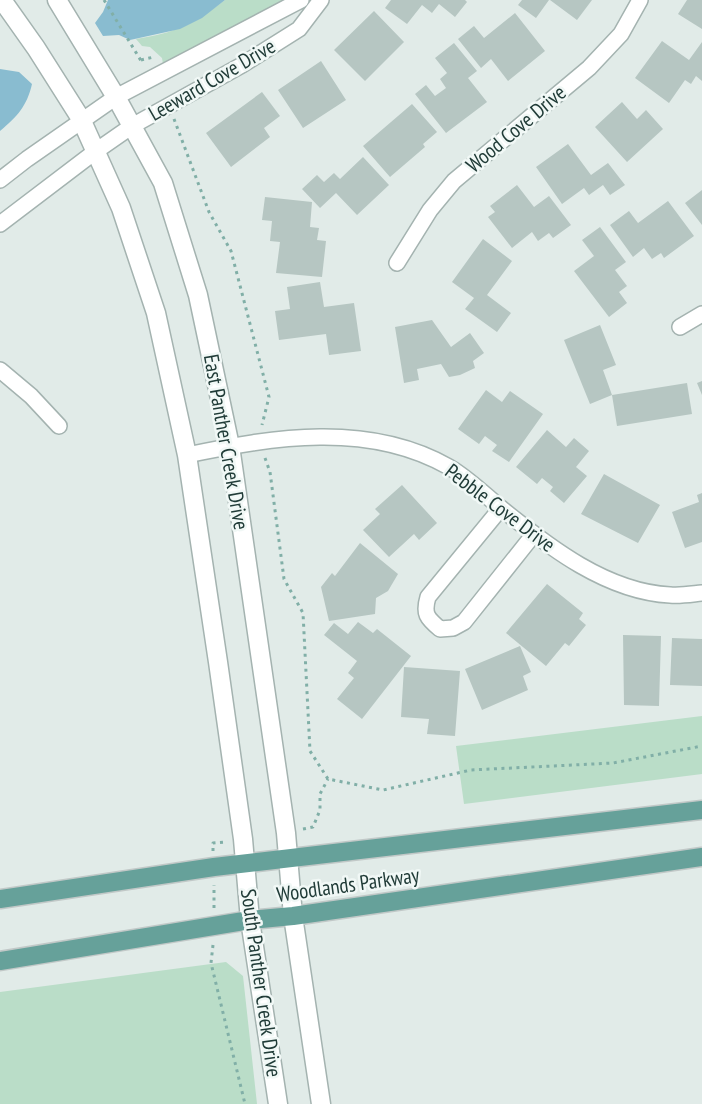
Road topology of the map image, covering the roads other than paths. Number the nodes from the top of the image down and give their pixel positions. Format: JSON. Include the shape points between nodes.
{"nodes":[{"id":1,"x":2,"y":0,"type":"edge"},
{"id":2,"x":57,"y":0,"type":"edge"},
{"id":3,"x":301,"y":0,"type":"edge"},
{"id":4,"x":321,"y":0,"type":"edge"},
{"id":5,"x":640,"y":0,"type":"edge"},
{"id":6,"x":116,"y":97,"type":"junction"},
{"id":7,"x":81,"y":119,"type":"junction"},
{"id":8,"x":132,"y":126,"type":"junction"},
{"id":9,"x":96,"y":151,"type":"junction"},
{"id":10,"x":0,"y":180,"type":"edge"},
{"id":11,"x":0,"y":224,"type":"edge"},
{"id":12,"x":397,"y":263,"type":"dead end"},
{"id":13,"x":702,"y":314,"type":"edge"},
{"id":14,"x":680,"y":327,"type":"dead end"},
{"id":15,"x":0,"y":370,"type":"edge"},
{"id":16,"x":59,"y":426,"type":"dead end"},
{"id":17,"x":230,"y":446,"type":"junction"},
{"id":18,"x":186,"y":455,"type":"junction"},
{"id":19,"x":501,"y":508,"type":"junction"},
{"id":20,"x":534,"y":534,"type":"junction"},
{"id":21,"x":702,"y":593,"type":"edge"},
{"id":22,"x":702,"y":810,"type":"edge"},
{"id":23,"x":702,"y":856,"type":"edge"},
{"id":24,"x":289,"y":858,"type":"junction"},
{"id":25,"x":245,"y":863,"type":"junction"},
{"id":26,"x":0,"y":899,"type":"edge"},
{"id":27,"x":293,"y":916,"type":"junction"},
{"id":28,"x":250,"y":920,"type":"junction"},
{"id":29,"x":0,"y":961,"type":"edge"},
{"id":30,"x":278,"y":1104,"type":"edge"},
{"id":31,"x":321,"y":1104,"type":"edge"}],
"edges":[{"from":1,"to":7,"type":"street","name":"East Panther Creek Drive"},
{"from":2,"to":6,"type":"street","name":"East Panther Creek Drive"},
{"from":3,"to":6,"type":"street","name":"Leeward Cove Drive"},
{"from":4,"to":8,"type":"street","name":"Leeward Cove Drive","via":[[298,29]]},
{"from":5,"to":12,"type":"street","name":"Wood Cove Drive","via":[[621,34],[589,68],[454,182],[430,210]]},
{"from":6,"to":7,"type":"street","name":"Leeward Cove Drive"},
{"from":6,"to":8,"type":"street","name":"East Panther Creek Drive"},
{"from":7,"to":9,"type":"street","name":"East Panther Creek Drive"},
{"from":7,"to":10,"type":"street","name":"Leeward Cove Drive"},
{"from":8,"to":9,"type":"street","name":"Leeward Cove Drive"},
{"from":8,"to":17,"type":"street","name":"East Panther Creek Drive","via":[[162,183],[198,296]]},
{"from":9,"to":11,"type":"street","name":"Leeward Cove Drive"},
{"from":9,"to":18,"type":"street","name":"East Panther Creek Drive","via":[[121,208],[156,314]]},
{"from":13,"to":14,"type":"street"},
{"from":15,"to":16,"type":"street"},
{"from":17,"to":18,"type":"street","name":"Pebble Cove Drive"},
{"from":17,"to":19,"type":"street","name":"Pebble Cove Drive","via":[[316,436],[380,441],[449,467]]},
{"from":17,"to":24,"type":"street","name":"East Panther Creek Drive"},
{"from":18,"to":25,"type":"street","name":"East Panther Creek Drive"},
{"from":19,"to":20,"type":"street","name":"Pebble Cove Drive"},
{"from":19,"to":20,"type":"street","via":[[428,597],[425,608],[429,619],[440,629],[464,622]]},
{"from":20,"to":21,"type":"street","name":"Pebble Cove Drive","via":[[603,578],[669,595]]},
{"from":22,"to":24,"type":"main road","name":"Woodlands Parkway"},
{"from":23,"to":27,"type":"main road","name":"Woodlands Parkway"},
{"from":24,"to":25,"type":"main road","name":"Woodlands Parkway"},
{"from":24,"to":27,"type":"street","name":"East Panther Creek Drive"},
{"from":25,"to":26,"type":"main road","name":"Woodlands Parkway"},
{"from":25,"to":28,"type":"street","name":"South Panther Creek Drive"},
{"from":27,"to":28,"type":"main road","name":"Woodlands Parkway"},
{"from":27,"to":31,"type":"street","name":"South Panther Creek Drive"},
{"from":28,"to":29,"type":"main road","name":"Woodlands Parkway"},
{"from":28,"to":30,"type":"street","name":"South Panther Creek Drive"}]}
